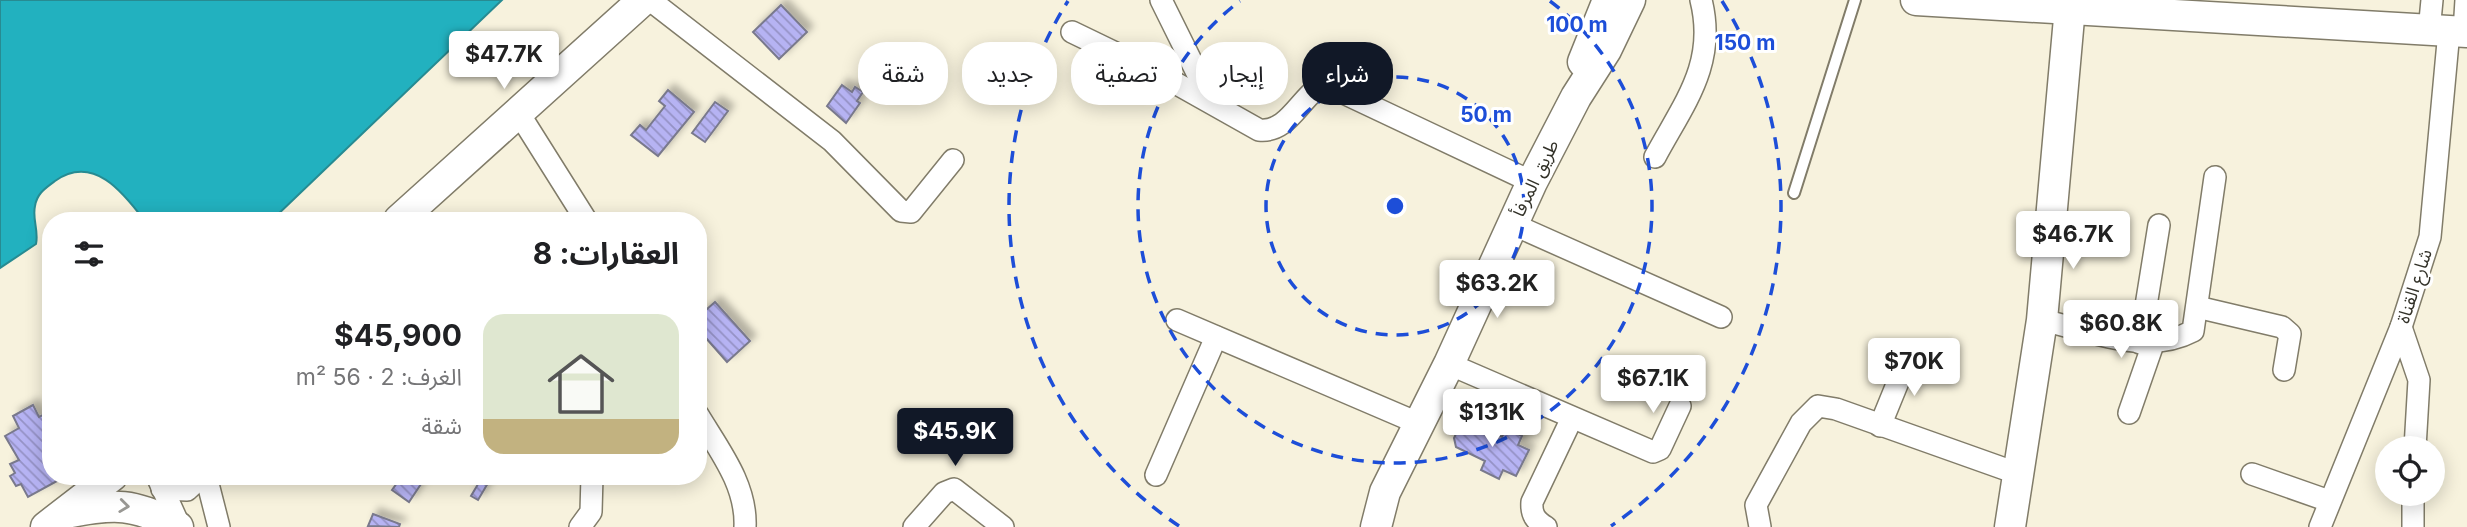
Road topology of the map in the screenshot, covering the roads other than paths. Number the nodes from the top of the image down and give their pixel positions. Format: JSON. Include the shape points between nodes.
{"nodes":[{"id":1,"x":643,"y":0,"type":"edge"},
{"id":2,"x":650,"y":0,"type":"edge"},
{"id":3,"x":1161,"y":0,"type":"edge"},
{"id":4,"x":1588,"y":0,"type":"edge"},
{"id":5,"x":1608,"y":0,"type":"edge"},
{"id":6,"x":1630,"y":0,"type":"edge"},
{"id":7,"x":1701,"y":0,"type":"edge"},
{"id":8,"x":1855,"y":0,"type":"edge"},
{"id":9,"x":2432,"y":0,"type":"edge"},
{"id":10,"x":2466,"y":0,"type":"edge"},
{"id":11,"x":1934,"y":1,"type":"edge"},
{"id":12,"x":2084,"y":5,"type":"edge"},
{"id":13,"x":2452,"y":31,"type":"edge"},
{"id":14,"x":1072,"y":32,"type":"dead end"},
{"id":15,"x":1588,"y":43,"type":"junction"},
{"id":16,"x":1196,"y":71,"type":"edge"},
{"id":17,"x":1196,"y":95,"type":"edge"},
{"id":18,"x":1576,"y":97,"type":"junction"},
{"id":19,"x":1215,"y":105,"type":"edge"},
{"id":20,"x":518,"y":112,"type":"junction"},
{"id":21,"x":1655,"y":157,"type":"dead end"},
{"id":22,"x":953,"y":160,"type":"dead end"},
{"id":23,"x":2215,"y":177,"type":"dead end"},
{"id":24,"x":1532,"y":182,"type":"junction"},
{"id":25,"x":1794,"y":193,"type":"dead end"},
{"id":26,"x":408,"y":212,"type":"edge"},
{"id":27,"x":581,"y":212,"type":"edge"},
{"id":28,"x":1512,"y":224,"type":"junction"},
{"id":29,"x":2159,"y":225,"type":"dead end"},
{"id":30,"x":2197,"y":307,"type":"junction"},
{"id":31,"x":1721,"y":317,"type":"dead end"},
{"id":32,"x":1177,"y":320,"type":"dead end"},
{"id":33,"x":2042,"y":320,"type":"junction"},
{"id":34,"x":2400,"y":327,"type":"junction"},
{"id":35,"x":1216,"y":337,"type":"junction"},
{"id":36,"x":2147,"y":343,"type":"junction"},
{"id":37,"x":1909,"y":355,"type":"dead end"},
{"id":38,"x":1449,"y":364,"type":"junction"},
{"id":39,"x":2284,"y":370,"type":"dead end"},
{"id":40,"x":1680,"y":406,"type":"dead end"},
{"id":41,"x":2129,"y":413,"type":"dead end"},
{"id":42,"x":1572,"y":418,"type":"junction"},
{"id":43,"x":1420,"y":424,"type":"junction"},
{"id":44,"x":1880,"y":426,"type":"junction"},
{"id":45,"x":707,"y":431,"type":"edge"},
{"id":46,"x":2416,"y":436,"type":"edge"},
{"id":47,"x":2019,"y":474,"type":"junction"},
{"id":48,"x":2252,"y":474,"type":"dead end"},
{"id":49,"x":1156,"y":475,"type":"dead end"},
{"id":50,"x":101,"y":485,"type":"edge"},
{"id":51,"x":161,"y":485,"type":"edge"},
{"id":52,"x":170,"y":485,"type":"edge"},
{"id":53,"x":193,"y":485,"type":"edge"},
{"id":54,"x":207,"y":485,"type":"edge"},
{"id":55,"x":592,"y":485,"type":"edge"},
{"id":56,"x":2329,"y":501,"type":"junction"},
{"id":57,"x":2413,"y":506,"type":"edge"},
{"id":58,"x":56,"y":520,"type":"edge"},
{"id":59,"x":179,"y":527,"type":"edge"},
{"id":60,"x":219,"y":527,"type":"edge"},
{"id":61,"x":580,"y":527,"type":"edge"},
{"id":62,"x":745,"y":527,"type":"edge"},
{"id":63,"x":914,"y":527,"type":"edge"},
{"id":64,"x":1003,"y":527,"type":"edge"},
{"id":65,"x":1376,"y":527,"type":"edge"},
{"id":66,"x":1546,"y":527,"type":"edge"},
{"id":67,"x":1760,"y":527,"type":"edge"},
{"id":68,"x":2010,"y":527,"type":"edge"},
{"id":69,"x":2320,"y":527,"type":"edge"},
{"id":70,"x":2413,"y":527,"type":"edge"}],
"edges":[{"from":1,"to":20,"type":"street"},
{"from":2,"to":22,"type":"street","via":[[832,141],[901,211],[911,212]]},
{"from":3,"to":16,"type":"street"},
{"from":4,"to":15,"type":"street"},
{"from":5,"to":15,"type":"street"},
{"from":6,"to":18,"type":"street"},
{"from":7,"to":21,"type":"street","via":[[1707,48],[1700,74]]},
{"from":8,"to":25,"type":"lane"},
{"from":9,"to":13,"type":"street"},
{"from":10,"to":13,"type":"street"},
{"from":11,"to":12,"type":"street"},
{"from":12,"to":13,"type":"street"},
{"from":12,"to":33,"type":"street"},
{"from":13,"to":34,"type":"street","name":"شارع القناة","via":[[2434,214],[2423,263]]},
{"from":14,"to":17,"type":"street"},
{"from":15,"to":18,"type":"street"},
{"from":18,"to":24,"type":"street","name":"طريق المرفأ"},
{"from":19,"to":24,"type":"street","via":[[1268,131],[1284,123],[1315,90],[1335,89]]},
{"from":20,"to":26,"type":"street"},
{"from":20,"to":27,"type":"street"},
{"from":23,"to":30,"type":"street"},
{"from":24,"to":28,"type":"street","name":"طريق المرفأ"},
{"from":28,"to":31,"type":"street"},
{"from":28,"to":38,"type":"street","name":"طريق المرفأ"},
{"from":29,"to":36,"type":"street"},
{"from":30,"to":36,"type":"street","via":[[2193,331],[2178,339]]},
{"from":30,"to":39,"type":"street","via":[[2282,327],[2290,334]]},
{"from":32,"to":35,"type":"street"},
{"from":33,"to":36,"type":"street"},
{"from":33,"to":47,"type":"street"},
{"from":34,"to":46,"type":"street","via":[[2419,380]]},
{"from":34,"to":56,"type":"street","name":"شارع القناة"},
{"from":35,"to":43,"type":"street"},
{"from":35,"to":49,"type":"street"},
{"from":36,"to":41,"type":"street"},
{"from":37,"to":44,"type":"street"},
{"from":38,"to":42,"type":"street"},
{"from":38,"to":43,"type":"street","name":"طريق المرفأ"},
{"from":40,"to":42,"type":"street","via":[[1660,449],[1653,452]]},
{"from":42,"to":66,"type":"street","via":[[1532,502],[1537,522]]},
{"from":43,"to":65,"type":"street","name":"طريق المرفأ","via":[[1385,492]]},
{"from":44,"to":47,"type":"street"},
{"from":44,"to":67,"type":"street","via":[[1824,405],[1812,410],[1756,505]]},
{"from":45,"to":62,"type":"street","via":[[741,490]]},
{"from":47,"to":68,"type":"street"},
{"from":48,"to":56,"type":"street"},
{"from":50,"to":58,"type":"street"},
{"from":51,"to":59,"type":"street"},
{"from":52,"to":53,"type":"street","via":[[187,490]]},
{"from":54,"to":60,"type":"street"},
{"from":55,"to":61,"type":"street","via":[[591,512]]},
{"from":56,"to":69,"type":"street","name":"شارع القناة"},
{"from":57,"to":70,"type":"street"},
{"from":58,"to":59,"type":"street","one_way":true,"via":[[106,505],[131,506]]},
{"from":63,"to":64,"type":"street","via":[[944,492],[954,489]]}]}
